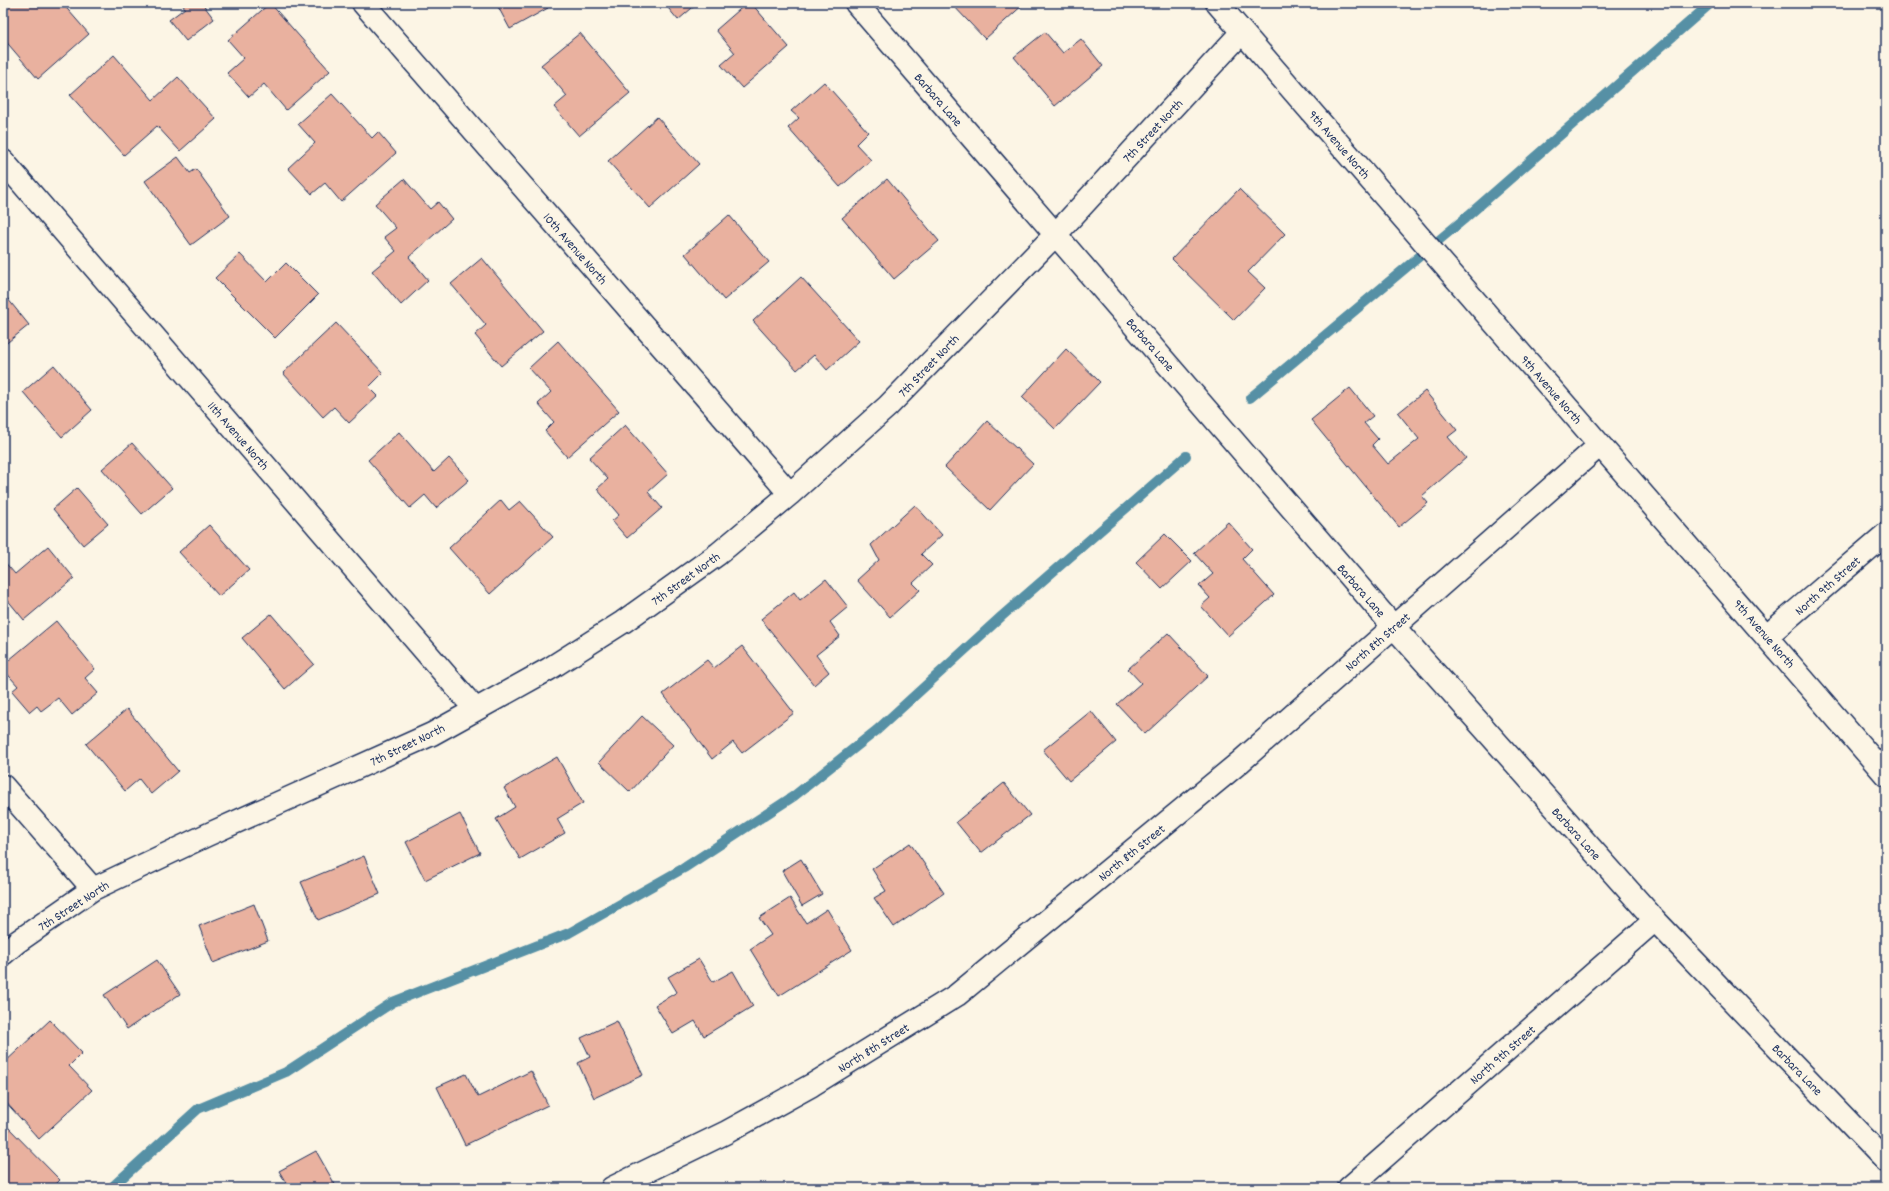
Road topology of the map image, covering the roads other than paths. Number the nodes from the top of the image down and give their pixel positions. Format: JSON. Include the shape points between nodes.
{"nodes":[{"id":1,"x":363,"y":3,"type":"edge"},
{"id":2,"x":856,"y":3,"type":"edge"},
{"id":3,"x":1218,"y":3,"type":"edge"},
{"id":4,"x":1242,"y":32,"type":"junction"},
{"id":5,"x":3,"y":161,"type":"edge"},
{"id":6,"x":1056,"y":234,"type":"junction"},
{"id":7,"x":1600,"y":445,"type":"junction"},
{"id":8,"x":790,"y":494,"type":"junction"},
{"id":9,"x":1886,"y":534,"type":"edge"},
{"id":10,"x":1393,"y":626,"type":"junction"},
{"id":11,"x":1767,"y":636,"type":"junction"},
{"id":12,"x":475,"y":710,"type":"junction"},
{"id":13,"x":1886,"y":775,"type":"edge"},
{"id":14,"x":3,"y":786,"type":"edge"},
{"id":15,"x":93,"y":889,"type":"junction"},
{"id":16,"x":1655,"y":920,"type":"junction"},
{"id":17,"x":3,"y":954,"type":"edge"},
{"id":18,"x":1886,"y":1161,"type":"edge"},
{"id":19,"x":612,"y":1188,"type":"edge"},
{"id":20,"x":1349,"y":1188,"type":"edge"}],
"edges":[{"from":1,"to":8,"type":"street","name":"10th Avenue North"},
{"from":2,"to":6,"type":"street","name":"Barbara Lane"},
{"from":3,"to":4,"type":"street","name":"9th Avenue North"},
{"from":4,"to":6,"type":"street","name":"7th Street North"},
{"from":4,"to":7,"type":"street","name":"9th Avenue North"},
{"from":5,"to":12,"type":"street","name":"11th Avenue North"},
{"from":6,"to":8,"type":"street","name":"7th Street North","via":[[888,406]]},
{"from":6,"to":10,"type":"street","name":"Barbara Lane"},
{"from":7,"to":10,"type":"street","name":"North 8th Street"},
{"from":7,"to":11,"type":"street","name":"9th Avenue North"},
{"from":8,"to":12,"type":"street","name":"7th Street North","via":[[718,554],[623,622],[548,669]]},
{"from":9,"to":11,"type":"street","name":"North 9th Street"},
{"from":10,"to":16,"type":"street","name":"Barbara Lane"},
{"from":10,"to":19,"type":"street","name":"North 8th Street","via":[[1240,762],[957,995],[812,1085],[727,1132]]},
{"from":11,"to":13,"type":"street","name":"9th Avenue North"},
{"from":12,"to":15,"type":"street","name":"7th Street North","via":[[432,734]]},
{"from":14,"to":15,"type":"street"},
{"from":15,"to":17,"type":"street","name":"7th Street North"},
{"from":16,"to":18,"type":"street","name":"Barbara Lane"},
{"from":16,"to":20,"type":"street","name":"North 9th Street"}]}
